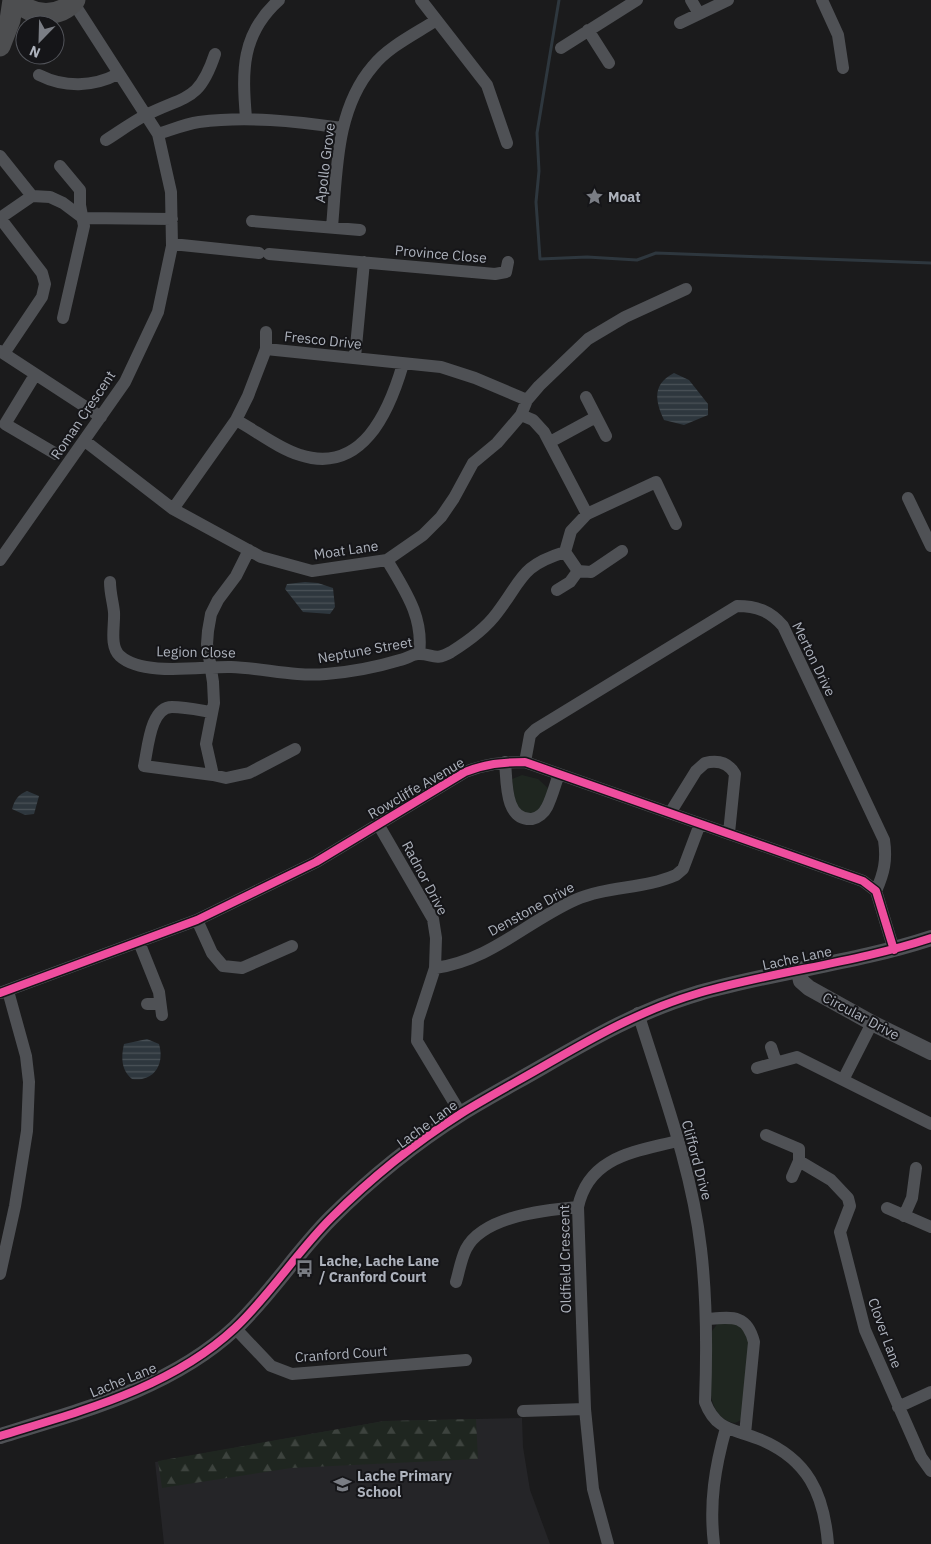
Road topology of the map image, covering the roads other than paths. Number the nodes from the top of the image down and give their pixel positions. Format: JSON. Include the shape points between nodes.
{"nodes":[{"id":1,"x":13,"y":0,"type":"edge"},
{"id":2,"x":17,"y":0,"type":"edge"},
{"id":3,"x":279,"y":0,"type":"edge"},
{"id":4,"x":421,"y":0,"type":"edge"},
{"id":5,"x":637,"y":0,"type":"edge"},
{"id":6,"x":691,"y":0,"type":"edge"},
{"id":7,"x":728,"y":0,"type":"edge"},
{"id":8,"x":822,"y":0,"type":"edge"},
{"id":9,"x":74,"y":1,"type":"edge"},
{"id":10,"x":698,"y":12,"type":"junction"},
{"id":11,"x":54,"y":13,"type":"junction"},
{"id":12,"x":50,"y":15,"type":"edge"},
{"id":13,"x":435,"y":21,"type":"junction"},
{"id":14,"x":680,"y":22,"type":"dead end"},
{"id":15,"x":588,"y":30,"type":"junction"},
{"id":16,"x":15,"y":40,"type":"edge"},
{"id":17,"x":0,"y":46,"type":"edge"},
{"id":18,"x":561,"y":48,"type":"dead end"},
{"id":19,"x":215,"y":54,"type":"dead end"},
{"id":20,"x":0,"y":55,"type":"edge"},
{"id":21,"x":609,"y":64,"type":"dead end"},
{"id":22,"x":843,"y":68,"type":"dead end"},
{"id":23,"x":39,"y":74,"type":"dead end"},
{"id":24,"x":118,"y":74,"type":"junction"},
{"id":25,"x":147,"y":115,"type":"junction"},
{"id":26,"x":246,"y":118,"type":"junction"},
{"id":27,"x":342,"y":128,"type":"junction"},
{"id":28,"x":158,"y":134,"type":"junction"},
{"id":29,"x":106,"y":140,"type":"dead end"},
{"id":30,"x":507,"y":143,"type":"dead end"},
{"id":31,"x":0,"y":156,"type":"edge"},
{"id":32,"x":60,"y":166,"type":"dead end"},
{"id":33,"x":32,"y":196,"type":"junction"},
{"id":34,"x":0,"y":218,"type":"edge"},
{"id":35,"x":83,"y":218,"type":"junction"},
{"id":36,"x":172,"y":219,"type":"junction"},
{"id":37,"x":252,"y":221,"type":"dead end"},
{"id":38,"x":332,"y":228,"type":"junction"},
{"id":39,"x":360,"y":230,"type":"dead end"},
{"id":40,"x":172,"y":244,"type":"junction"},
{"id":41,"x":364,"y":262,"type":"junction"},
{"id":42,"x":508,"y":262,"type":"dead end"},
{"id":43,"x":686,"y":290,"type":"dead end"},
{"id":44,"x":63,"y":318,"type":"dead end"},
{"id":45,"x":266,"y":332,"type":"dead end"},
{"id":46,"x":266,"y":349,"type":"junction"},
{"id":47,"x":2,"y":352,"type":"edge"},
{"id":48,"x":355,"y":357,"type":"junction"},
{"id":49,"x":403,"y":364,"type":"junction"},
{"id":50,"x":35,"y":375,"type":"junction"},
{"id":51,"x":586,"y":398,"type":"dead end"},
{"id":52,"x":527,"y":400,"type":"junction"},
{"id":53,"x":521,"y":415,"type":"junction"},
{"id":54,"x":101,"y":417,"type":"junction"},
{"id":55,"x":596,"y":417,"type":"junction"},
{"id":56,"x":236,"y":420,"type":"junction"},
{"id":57,"x":2,"y":423,"type":"edge"},
{"id":58,"x":606,"y":436,"type":"dead end"},
{"id":59,"x":85,"y":441,"type":"junction"},
{"id":60,"x":550,"y":442,"type":"junction"},
{"id":61,"x":56,"y":454,"type":"dead end"},
{"id":62,"x":908,"y":498,"type":"dead end"},
{"id":63,"x":173,"y":509,"type":"junction"},
{"id":64,"x":587,"y":514,"type":"junction"},
{"id":65,"x":676,"y":524,"type":"dead end"},
{"id":66,"x":931,"y":546,"type":"edge"},
{"id":67,"x":249,"y":550,"type":"junction"},
{"id":68,"x":622,"y":551,"type":"dead end"},
{"id":69,"x":565,"y":552,"type":"junction"},
{"id":70,"x":0,"y":560,"type":"edge"},
{"id":71,"x":387,"y":560,"type":"junction"},
{"id":72,"x":578,"y":571,"type":"junction"},
{"id":73,"x":110,"y":582,"type":"dead end"},
{"id":74,"x":557,"y":590,"type":"dead end"},
{"id":75,"x":418,"y":654,"type":"junction"},
{"id":76,"x":211,"y":667,"type":"junction"},
{"id":77,"x":290,"y":673,"type":"joint"},
{"id":78,"x":212,"y":712,"type":"junction"},
{"id":79,"x":295,"y":749,"type":"dead end"},
{"id":80,"x":505,"y":762,"type":"junction"},
{"id":81,"x":524,"y":762,"type":"junction"},
{"id":82,"x":559,"y":774,"type":"junction"},
{"id":83,"x":213,"y":775,"type":"junction"},
{"id":84,"x":670,"y":813,"type":"junction"},
{"id":85,"x":378,"y":824,"type":"junction"},
{"id":86,"x":700,"y":824,"type":"junction"},
{"id":87,"x":729,"y":833,"type":"junction"},
{"id":88,"x":876,"y":891,"type":"junction"},
{"id":89,"x":197,"y":920,"type":"junction"},
{"id":90,"x":931,"y":938,"type":"edge"},
{"id":91,"x":139,"y":942,"type":"junction"},
{"id":92,"x":292,"y":946,"type":"dead end"},
{"id":93,"x":894,"y":950,"type":"junction"},
{"id":94,"x":434,"y":968,"type":"junction"},
{"id":95,"x":799,"y":972,"type":"junction"},
{"id":96,"x":4,"y":992,"type":"edge"},
{"id":97,"x":147,"y":1004,"type":"dead end"},
{"id":98,"x":638,"y":1014,"type":"junction"},
{"id":99,"x":872,"y":1024,"type":"junction"},
{"id":100,"x":771,"y":1047,"type":"dead end"},
{"id":101,"x":931,"y":1052,"type":"edge"},
{"id":102,"x":776,"y":1062,"type":"junction"},
{"id":103,"x":758,"y":1068,"type":"dead end"},
{"id":104,"x":844,"y":1080,"type":"junction"},
{"id":105,"x":461,"y":1114,"type":"junction"},
{"id":106,"x":931,"y":1124,"type":"edge"},
{"id":107,"x":766,"y":1135,"type":"dead end"},
{"id":108,"x":677,"y":1141,"type":"junction"},
{"id":109,"x":799,"y":1161,"type":"junction"},
{"id":110,"x":916,"y":1168,"type":"dead end"},
{"id":111,"x":792,"y":1177,"type":"dead end"},
{"id":112,"x":578,"y":1207,"type":"junction"},
{"id":113,"x":887,"y":1208,"type":"dead end"},
{"id":114,"x":904,"y":1216,"type":"junction"},
{"id":115,"x":931,"y":1227,"type":"edge"},
{"id":116,"x":0,"y":1274,"type":"edge"},
{"id":117,"x":456,"y":1282,"type":"dead end"},
{"id":118,"x":707,"y":1319,"type":"junction"},
{"id":119,"x":235,"y":1328,"type":"junction"},
{"id":120,"x":466,"y":1360,"type":"dead end"},
{"id":121,"x":931,"y":1392,"type":"edge"},
{"id":122,"x":898,"y":1407,"type":"junction"},
{"id":123,"x":585,"y":1409,"type":"junction"},
{"id":124,"x":523,"y":1411,"type":"dead end"},
{"id":125,"x":726,"y":1428,"type":"junction"},
{"id":126,"x":745,"y":1434,"type":"junction"},
{"id":127,"x":0,"y":1436,"type":"edge"},
{"id":128,"x":931,"y":1471,"type":"edge"},
{"id":129,"x":608,"y":1544,"type":"edge"},
{"id":130,"x":714,"y":1544,"type":"edge"},
{"id":131,"x":828,"y":1544,"type":"edge"}],
"edges":[{"from":1,"to":17,"type":"highway","via":[[10,20]]},
{"from":2,"to":11,"type":"highway","via":[[31,11]]},
{"from":3,"to":26,"type":"street","via":[[260,20],[248,46],[244,66]]},
{"from":4,"to":13,"type":"street"},
{"from":5,"to":15,"type":"street"},
{"from":6,"to":10,"type":"street"},
{"from":7,"to":10,"type":"street"},
{"from":8,"to":22,"type":"street","via":[[838,34]]},
{"from":9,"to":11,"type":"highway"},
{"from":9,"to":24,"type":"street","name":"Roman Crescent"},
{"from":10,"to":14,"type":"street"},
{"from":11,"to":12,"type":"highway"},
{"from":13,"to":27,"type":"street","name":"Apollo Grove","via":[[373,65],[352,99]]},
{"from":13,"to":30,"type":"street","via":[[453,38],[487,85]]},
{"from":15,"to":18,"type":"street"},
{"from":15,"to":21,"type":"street"},
{"from":16,"to":20,"type":"highway"},
{"from":19,"to":25,"type":"street","via":[[209,73],[197,90]]},
{"from":23,"to":24,"type":"street","via":[[52,81],[77,84],[105,80]]},
{"from":24,"to":25,"type":"street","name":"Roman Crescent"},
{"from":25,"to":28,"type":"street","name":"Roman Crescent"},
{"from":25,"to":29,"type":"street"},
{"from":26,"to":27,"type":"street"},
{"from":26,"to":28,"type":"street","via":[[197,123]]},
{"from":27,"to":38,"type":"street","name":"Apollo Grove"},
{"from":28,"to":36,"type":"street","name":"Roman Crescent","via":[[171,192]]},
{"from":31,"to":33,"type":"street"},
{"from":32,"to":35,"type":"street","via":[[80,190]]},
{"from":33,"to":34,"type":"street"},
{"from":33,"to":35,"type":"street","via":[[50,197]]},
{"from":34,"to":47,"type":"street","via":[[42,273],[46,284],[42,297]]},
{"from":35,"to":36,"type":"street"},
{"from":35,"to":44,"type":"street","via":[[84,226]]},
{"from":36,"to":40,"type":"street","name":"Roman Crescent"},
{"from":37,"to":38,"type":"street"},
{"from":38,"to":39,"type":"street"},
{"from":40,"to":41,"type":"street","name":"Province Close"},
{"from":40,"to":54,"type":"street","name":"Roman Crescent","via":[[158,312],[125,382]]},
{"from":41,"to":42,"type":"street","name":"Province Close","via":[[495,274],[506,272]]},
{"from":41,"to":48,"type":"street"},
{"from":43,"to":52,"type":"street","name":"Moat Lane","via":[[625,317],[588,339]]},
{"from":45,"to":46,"type":"street"},
{"from":46,"to":48,"type":"street","name":"Fresco Drive"},
{"from":46,"to":56,"type":"street","name":"Fresco Drive"},
{"from":47,"to":50,"type":"street"},
{"from":48,"to":49,"type":"street","name":"Fresco Drive"},
{"from":49,"to":52,"type":"street","name":"Fresco Drive","via":[[441,367]]},
{"from":49,"to":56,"type":"street","via":[[397,385],[378,424],[359,447],[342,455],[328,459],[297,455]]},
{"from":50,"to":54,"type":"street"},
{"from":50,"to":57,"type":"street"},
{"from":51,"to":55,"type":"street"},
{"from":52,"to":53,"type":"street","name":"Moat Lane"},
{"from":53,"to":60,"type":"street","via":[[533,420]]},
{"from":53,"to":71,"type":"street","name":"Moat Lane","via":[[497,443],[473,463],[441,517],[423,535]]},
{"from":54,"to":59,"type":"street","name":"Roman Crescent"},
{"from":55,"to":58,"type":"street"},
{"from":55,"to":60,"type":"street"},
{"from":56,"to":63,"type":"street","name":"Fresco Drive"},
{"from":57,"to":61,"type":"street"},
{"from":59,"to":63,"type":"street","name":"Moat Lane"},
{"from":59,"to":70,"type":"street","name":"Roman Crescent"},
{"from":60,"to":64,"type":"street"},
{"from":62,"to":66,"type":"street"},
{"from":63,"to":67,"type":"street","name":"Moat Lane"},
{"from":64,"to":65,"type":"street","via":[[656,482]]},
{"from":64,"to":69,"type":"street","via":[[572,531]]},
{"from":67,"to":71,"type":"street","name":"Moat Lane","via":[[261,557],[312,571]]},
{"from":67,"to":76,"type":"street","via":[[210,614],[207,644]]},
{"from":68,"to":72,"type":"street","via":[[591,572]]},
{"from":69,"to":72,"type":"street"},
{"from":69,"to":75,"type":"street","name":"Neptune Street","via":[[542,559],[528,570],[497,614],[471,638],[449,653],[433,658]]},
{"from":71,"to":75,"type":"street","via":[[419,620],[421,638]]},
{"from":72,"to":74,"type":"street","via":[[570,582]]},
{"from":73,"to":76,"type":"street","name":"Legion Close","via":[[114,642],[119,656],[136,664],[161,668],[193,670]]},
{"from":75,"to":77,"type":"street","name":"Neptune Street","via":[[377,666],[325,674]]},
{"from":76,"to":77,"type":"street","name":"Legion Close"},
{"from":76,"to":78,"type":"street"},
{"from":78,"to":83,"type":"street","via":[[206,744]]},
{"from":78,"to":83,"type":"street","via":[[170,707],[162,710],[155,718],[144,766]]},
{"from":79,"to":83,"type":"street","via":[[248,773],[226,778]]},
{"from":80,"to":81,"type":"street","name":"Rowcliffe Avenue"},
{"from":80,"to":82,"type":"street","via":[[511,806],[518,816],[524,818],[536,818],[546,809]]},
{"from":80,"to":85,"type":"street","name":"Rowcliffe Avenue","via":[[486,764],[464,772]]},
{"from":81,"to":82,"type":"street","name":"Rowcliffe Avenue"},
{"from":81,"to":88,"type":"street","name":"Merton Drive","via":[[530,735],[536,728],[737,606],[762,609],[773,614],[783,626],[884,840],[887,859]]},
{"from":82,"to":84,"type":"street","name":"Rowcliffe Avenue"},
{"from":84,"to":86,"type":"street","name":"Rowcliffe Avenue"},
{"from":84,"to":87,"type":"street","via":[[705,763],[722,762],[735,774]]},
{"from":85,"to":89,"type":"street","name":"Rowcliffe Avenue","via":[[316,862]]},
{"from":85,"to":94,"type":"street","name":"Radnor Drive","via":[[433,919],[436,938]]},
{"from":86,"to":87,"type":"street","name":"Rowcliffe Avenue"},
{"from":86,"to":94,"type":"street","name":"Denstone Drive","via":[[683,869],[676,875],[576,900],[470,960]]},
{"from":87,"to":88,"type":"street","name":"Rowcliffe Avenue","via":[[863,881]]},
{"from":88,"to":93,"type":"street"},
{"from":89,"to":91,"type":"street","name":"Rowcliffe Avenue"},
{"from":89,"to":92,"type":"street","via":[[212,953],[223,966],[242,968]]},
{"from":90,"to":93,"type":"street","name":"Lache Lane"},
{"from":91,"to":96,"type":"street","name":"Rowcliffe Avenue"},
{"from":91,"to":97,"type":"street","via":[[152,971],[161,1009]]},
{"from":93,"to":95,"type":"street","name":"Lache Lane"},
{"from":94,"to":105,"type":"street","name":"Radnor Drive","via":[[418,1020],[417,1041]]},
{"from":95,"to":98,"type":"street","name":"Lache Lane","via":[[698,993]]},
{"from":95,"to":99,"type":"street","name":"Circular Drive","via":[[801,981],[809,988]]},
{"from":96,"to":116,"type":"street","via":[[26,1056],[29,1082],[27,1131]]},
{"from":98,"to":105,"type":"street","name":"Lache Lane"},
{"from":98,"to":108,"type":"street","name":"Clifford Drive"},
{"from":99,"to":101,"type":"street","name":"Circular Drive"},
{"from":99,"to":104,"type":"street"},
{"from":100,"to":102,"type":"street"},
{"from":102,"to":103,"type":"street"},
{"from":102,"to":104,"type":"street","via":[[797,1057]]},
{"from":104,"to":106,"type":"street"},
{"from":105,"to":119,"type":"street","name":"Lache Lane","via":[[386,1169],[331,1218]]},
{"from":107,"to":109,"type":"street","via":[[799,1149]]},
{"from":108,"to":112,"type":"street","name":"Oldfield Crescent","via":[[617,1156],[587,1185]]},
{"from":108,"to":118,"type":"street","name":"Clifford Drive","via":[[691,1190],[701,1248]]},
{"from":109,"to":111,"type":"street"},
{"from":109,"to":122,"type":"street","name":"Clover Lane","via":[[831,1180],[848,1198],[850,1206],[842,1224],[841,1241],[865,1330]]},
{"from":110,"to":114,"type":"street","via":[[912,1198]]},
{"from":112,"to":117,"type":"street","via":[[531,1212],[477,1235],[466,1249]]},
{"from":112,"to":123,"type":"street","name":"Oldfield Crescent"},
{"from":113,"to":114,"type":"street"},
{"from":114,"to":115,"type":"street"},
{"from":118,"to":125,"type":"street","name":"Clifford Drive","via":[[705,1402],[709,1412]]},
{"from":118,"to":126,"type":"street","via":[[731,1317],[751,1329],[754,1342]]},
{"from":119,"to":120,"type":"street","name":"Cranford Court","via":[[271,1366],[292,1374]]},
{"from":119,"to":127,"type":"street","name":"Lache Lane","via":[[169,1375],[80,1411]]},
{"from":121,"to":122,"type":"street"},
{"from":122,"to":128,"type":"street","name":"Clover Lane","via":[[921,1458]]},
{"from":123,"to":124,"type":"street"},
{"from":123,"to":129,"type":"street","name":"Oldfield Crescent","via":[[592,1489]]},
{"from":125,"to":126,"type":"street"},
{"from":125,"to":130,"type":"street","via":[[714,1477]]},
{"from":126,"to":131,"type":"street","via":[[793,1459],[809,1478],[820,1496]]}]}
